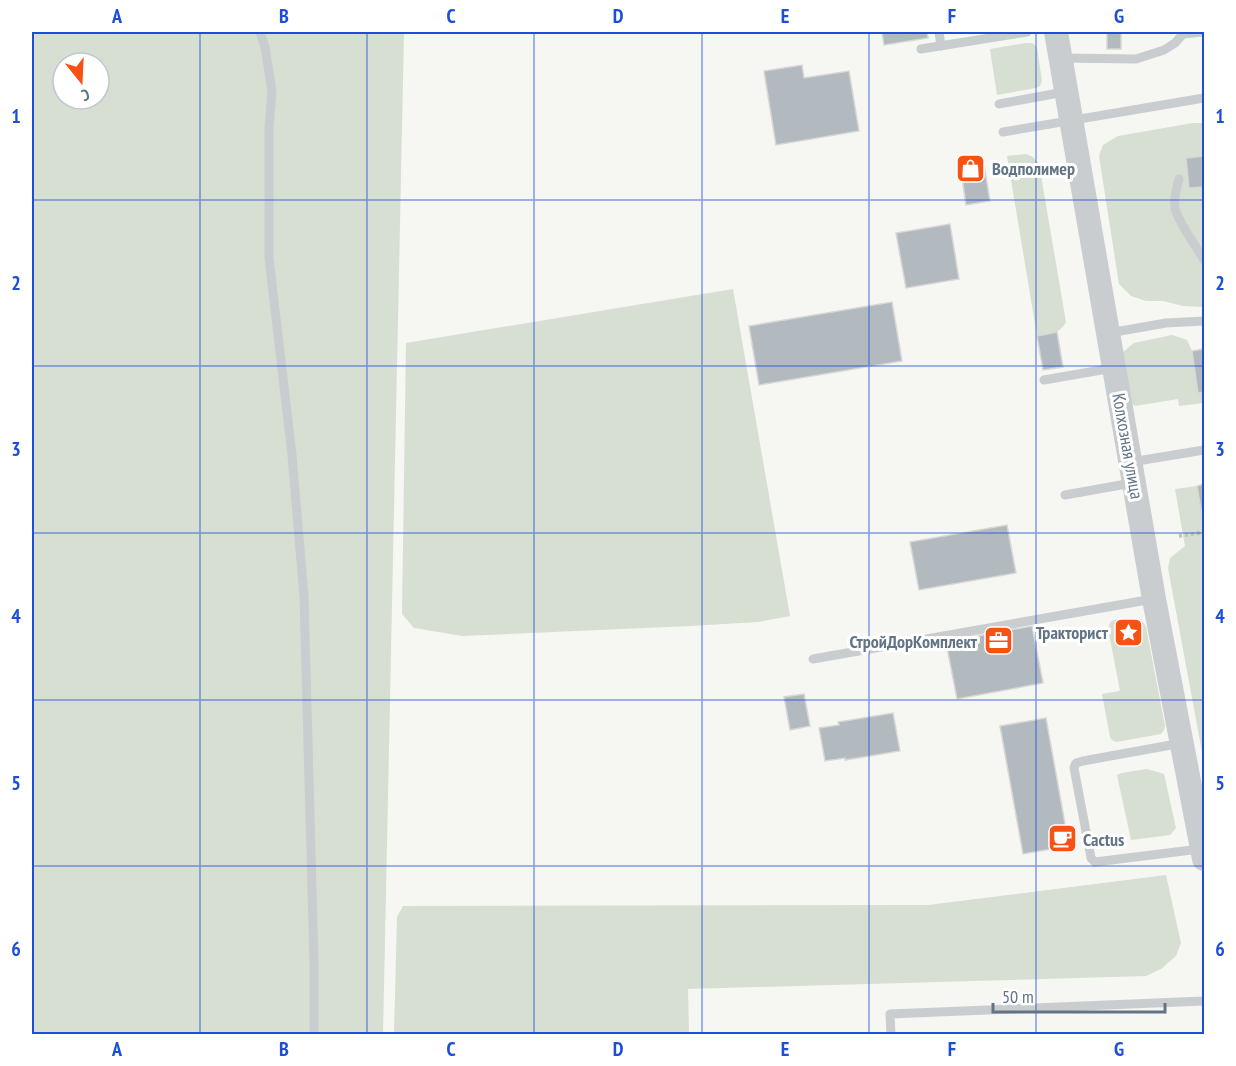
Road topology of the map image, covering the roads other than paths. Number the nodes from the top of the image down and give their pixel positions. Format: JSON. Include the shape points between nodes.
{"nodes":[{"id":1,"x":260,"y":32,"type":"edge"},
{"id":2,"x":939,"y":32,"type":"edge"},
{"id":3,"x":1027,"y":32,"type":"edge"},
{"id":4,"x":1056,"y":32,"type":"edge"},
{"id":5,"x":1203,"y":32,"type":"edge"},
{"id":6,"x":941,"y":46,"type":"junction"},
{"id":7,"x":921,"y":49,"type":"dead end"},
{"id":8,"x":1060,"y":58,"type":"junction"},
{"id":9,"x":1066,"y":92,"type":"junction"},
{"id":10,"x":1204,"y":98,"type":"edge"},
{"id":11,"x":999,"y":104,"type":"dead end"},
{"id":12,"x":1071,"y":120,"type":"junction"},
{"id":13,"x":1004,"y":132,"type":"dead end"},
{"id":14,"x":1179,"y":179,"type":"dead end"},
{"id":15,"x":1204,"y":260,"type":"edge"},
{"id":16,"x":1204,"y":321,"type":"edge"},
{"id":17,"x":1107,"y":333,"type":"junction"},
{"id":18,"x":1114,"y":368,"type":"junction"},
{"id":19,"x":1044,"y":380,"type":"dead end"},
{"id":20,"x":1204,"y":450,"type":"edge"},
{"id":21,"x":1133,"y":472,"type":"junction"},
{"id":22,"x":1065,"y":495,"type":"dead end"},
{"id":23,"x":1154,"y":599,"type":"junction"},
{"id":24,"x":813,"y":658,"type":"dead end"},
{"id":25,"x":1182,"y":743,"type":"junction"},
{"id":26,"x":1204,"y":854,"type":"edge"},
{"id":27,"x":1204,"y":1001,"type":"edge"},
{"id":28,"x":314,"y":1035,"type":"edge"},
{"id":29,"x":891,"y":1035,"type":"edge"}],
"edges":[{"from":1,"to":28,"type":"lane","via":[[272,91],[269,258],[304,597]]},
{"from":2,"to":6,"type":"lane"},
{"from":3,"to":6,"type":"lane"},
{"from":4,"to":8,"type":"street","name":"Колхозная улица"},
{"from":5,"to":8,"type":"lane","via":[[1183,34],[1164,50],[1136,59]]},
{"from":6,"to":7,"type":"lane"},
{"from":8,"to":9,"type":"street","name":"Колхозная улица"},
{"from":9,"to":11,"type":"lane"},
{"from":9,"to":12,"type":"street","name":"Колхозная улица"},
{"from":10,"to":12,"type":"lane"},
{"from":12,"to":13,"type":"lane"},
{"from":12,"to":17,"type":"street","name":"Колхозная улица"},
{"from":14,"to":15,"type":"lane","via":[[1175,209]]},
{"from":16,"to":17,"type":"lane"},
{"from":17,"to":18,"type":"street","name":"Колхозная улица"},
{"from":18,"to":19,"type":"lane"},
{"from":18,"to":21,"type":"street","name":"Колхозная улица"},
{"from":20,"to":21,"type":"lane"},
{"from":21,"to":22,"type":"lane"},
{"from":21,"to":23,"type":"street","name":"Колхозная улица"},
{"from":23,"to":24,"type":"lane"},
{"from":23,"to":25,"type":"street","name":"Колхозная улица"},
{"from":25,"to":26,"type":"street","name":"Колхозная улица"},
{"from":25,"to":26,"type":"lane","via":[[1076,763],[1090,858],[1102,862]]},
{"from":27,"to":29,"type":"lane","via":[[890,1014]]}]}
